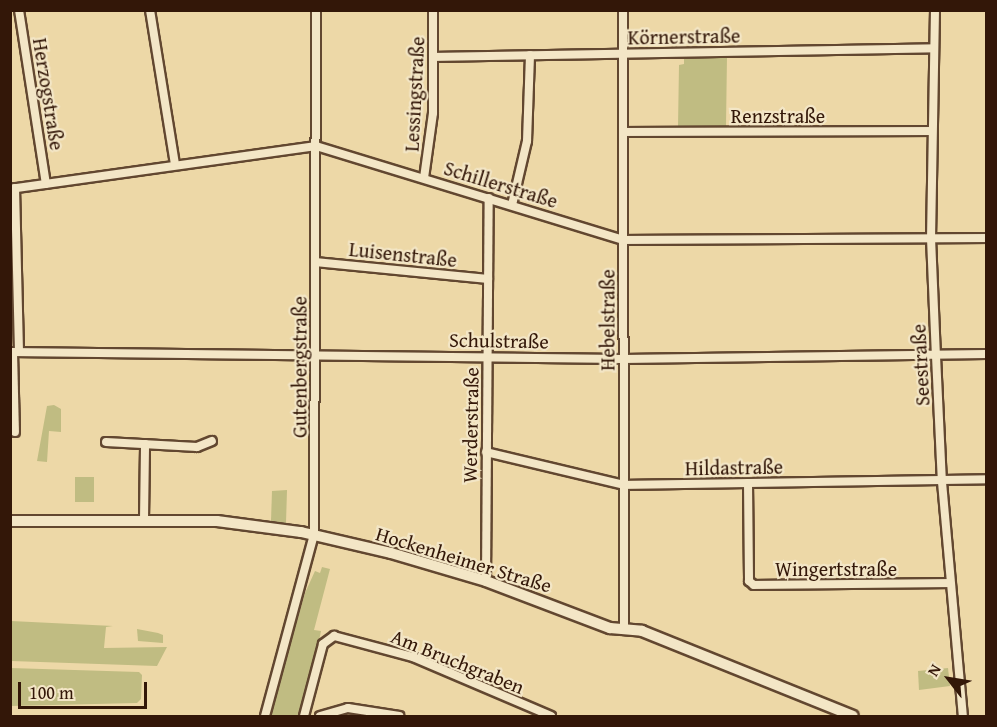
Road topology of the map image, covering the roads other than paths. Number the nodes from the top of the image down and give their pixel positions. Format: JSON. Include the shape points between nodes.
{"nodes":[{"id":1,"x":150,"y":10,"type":"edge"},
{"id":2,"x":316,"y":10,"type":"edge"},
{"id":3,"x":433,"y":10,"type":"edge"},
{"id":4,"x":623,"y":10,"type":"edge"},
{"id":5,"x":935,"y":10,"type":"edge"},
{"id":6,"x":20,"y":11,"type":"edge"},
{"id":7,"x":10,"y":12,"type":"edge"},
{"id":8,"x":934,"y":48,"type":"junction"},
{"id":9,"x":623,"y":54,"type":"junction"},
{"id":10,"x":530,"y":55,"type":"junction"},
{"id":11,"x":435,"y":57,"type":"junction"},
{"id":12,"x":623,"y":132,"type":"junction"},
{"id":13,"x":932,"y":132,"type":"junction"},
{"id":14,"x":316,"y":146,"type":"junction"},
{"id":15,"x":175,"y":165,"type":"junction"},
{"id":16,"x":423,"y":178,"type":"junction"},
{"id":17,"x":46,"y":184,"type":"junction"},
{"id":18,"x":13,"y":189,"type":"edge"},
{"id":19,"x":489,"y":198,"type":"junction"},
{"id":20,"x":512,"y":205,"type":"junction"},
{"id":21,"x":931,"y":238,"type":"junction"},
{"id":22,"x":987,"y":238,"type":"edge"},
{"id":23,"x":623,"y":240,"type":"junction"},
{"id":24,"x":315,"y":262,"type":"junction"},
{"id":25,"x":488,"y":279,"type":"junction"},
{"id":26,"x":14,"y":352,"type":"edge"},
{"id":27,"x":987,"y":354,"type":"edge"},
{"id":28,"x":316,"y":356,"type":"junction"},
{"id":29,"x":936,"y":356,"type":"junction"},
{"id":30,"x":488,"y":357,"type":"junction"},
{"id":31,"x":623,"y":359,"type":"junction"},
{"id":32,"x":15,"y":432,"type":"dead end"},
{"id":33,"x":212,"y":441,"type":"dead end"},
{"id":34,"x":106,"y":442,"type":"dead end"},
{"id":35,"x":145,"y":444,"type":"junction"},
{"id":36,"x":486,"y":452,"type":"junction"},
{"id":37,"x":987,"y":479,"type":"edge"},
{"id":38,"x":942,"y":482,"type":"junction"},
{"id":39,"x":748,"y":483,"type":"junction"},
{"id":40,"x":624,"y":485,"type":"junction"},
{"id":41,"x":144,"y":519,"type":"junction"},
{"id":42,"x":10,"y":521,"type":"edge"},
{"id":43,"x":314,"y":535,"type":"junction"},
{"id":44,"x":486,"y":581,"type":"junction"},
{"id":45,"x":950,"y":583,"type":"junction"},
{"id":46,"x":624,"y":630,"type":"junction"},
{"id":47,"x":265,"y":717,"type":"edge"},
{"id":48,"x":304,"y":717,"type":"edge"},
{"id":49,"x":320,"y":717,"type":"edge"},
{"id":50,"x":399,"y":717,"type":"edge"},
{"id":51,"x":551,"y":717,"type":"edge"},
{"id":52,"x":853,"y":717,"type":"edge"},
{"id":53,"x":963,"y":717,"type":"edge"}],
"edges":[{"from":1,"to":15,"type":"street"},
{"from":2,"to":14,"type":"street","name":"Gutenbergstraße"},
{"from":3,"to":11,"type":"street","name":"Lessingstraße"},
{"from":4,"to":9,"type":"street","name":"Hebelstraße"},
{"from":5,"to":8,"type":"street","name":"Seestraße"},
{"from":6,"to":7,"type":"street"},
{"from":6,"to":17,"type":"street","name":"Herzogstraße"},
{"from":8,"to":9,"type":"street","name":"Körnerstraße"},
{"from":8,"to":13,"type":"street","name":"Seestraße"},
{"from":9,"to":10,"type":"street","name":"Körnerstraße"},
{"from":9,"to":12,"type":"street","name":"Hebelstraße"},
{"from":10,"to":11,"type":"street","name":"Körnerstraße"},
{"from":10,"to":20,"type":"street","via":[[526,141]]},
{"from":11,"to":16,"type":"street","name":"Lessingstraße","via":[[432,125]]},
{"from":12,"to":13,"type":"street","name":"Renzstraße"},
{"from":12,"to":23,"type":"street","name":"Hebelstraße"},
{"from":13,"to":21,"type":"street","name":"Seestraße"},
{"from":14,"to":15,"type":"street","name":"Schillerstraße"},
{"from":14,"to":16,"type":"street","name":"Schillerstraße"},
{"from":14,"to":24,"type":"street","name":"Gutenbergstraße"},
{"from":15,"to":17,"type":"street","name":"Schillerstraße"},
{"from":16,"to":19,"type":"street","name":"Schillerstraße"},
{"from":17,"to":18,"type":"street","name":"Schillerstraße"},
{"from":18,"to":26,"type":"street"},
{"from":19,"to":20,"type":"street","name":"Schillerstraße"},
{"from":19,"to":25,"type":"street","name":"Werderstraße"},
{"from":20,"to":23,"type":"street","name":"Schillerstraße"},
{"from":21,"to":22,"type":"street","name":"Schillerstraße"},
{"from":21,"to":23,"type":"street","name":"Schillerstraße"},
{"from":21,"to":29,"type":"street","name":"Seestraße"},
{"from":23,"to":31,"type":"street","name":"Hebelstraße"},
{"from":24,"to":25,"type":"street","name":"Luisenstraße"},
{"from":24,"to":28,"type":"street","name":"Gutenbergstraße"},
{"from":25,"to":30,"type":"street","name":"Werderstraße"},
{"from":26,"to":28,"type":"street","name":"Schulstraße"},
{"from":26,"to":32,"type":"street"},
{"from":27,"to":29,"type":"street","name":"Schulstraße"},
{"from":28,"to":30,"type":"street","name":"Schulstraße"},
{"from":28,"to":43,"type":"street","name":"Gutenbergstraße"},
{"from":29,"to":31,"type":"street","name":"Schulstraße"},
{"from":29,"to":38,"type":"street","name":"Seestraße"},
{"from":30,"to":31,"type":"street","name":"Schulstraße"},
{"from":30,"to":36,"type":"street","name":"Werderstraße"},
{"from":31,"to":40,"type":"street","name":"Hebelstraße"},
{"from":33,"to":35,"type":"street","via":[[197,447]]},
{"from":34,"to":35,"type":"street"},
{"from":35,"to":41,"type":"street"},
{"from":36,"to":40,"type":"street","name":"Hildastraße"},
{"from":36,"to":44,"type":"street","name":"Werderstraße"},
{"from":37,"to":38,"type":"street","name":"Hildastraße"},
{"from":38,"to":39,"type":"street","name":"Hildastraße"},
{"from":38,"to":45,"type":"street","name":"Seestraße"},
{"from":39,"to":40,"type":"street","name":"Hildastraße"},
{"from":39,"to":45,"type":"street","name":"Wingertstraße","via":[[749,581],[754,585]]},
{"from":40,"to":46,"type":"street","name":"Hebelstraße"},
{"from":41,"to":42,"type":"street","name":"Hockenheimer Straße"},
{"from":41,"to":43,"type":"street","name":"Hockenheimer Straße","via":[[217,522]]},
{"from":43,"to":44,"type":"street","name":"Hockenheimer Straße","via":[[426,561]]},
{"from":43,"to":47,"type":"street","name":"Gutenbergstraße"},
{"from":44,"to":46,"type":"street","name":"Hockenheimer Straße"},
{"from":45,"to":53,"type":"street","name":"Seestraße"},
{"from":46,"to":52,"type":"street","name":"Hockenheimer Straße","via":[[642,631]]},
{"from":48,"to":51,"type":"street","name":"Am Bruchgraben","via":[[323,644],[334,636],[413,657]]},
{"from":49,"to":50,"type":"street","via":[[348,708]]}]}
